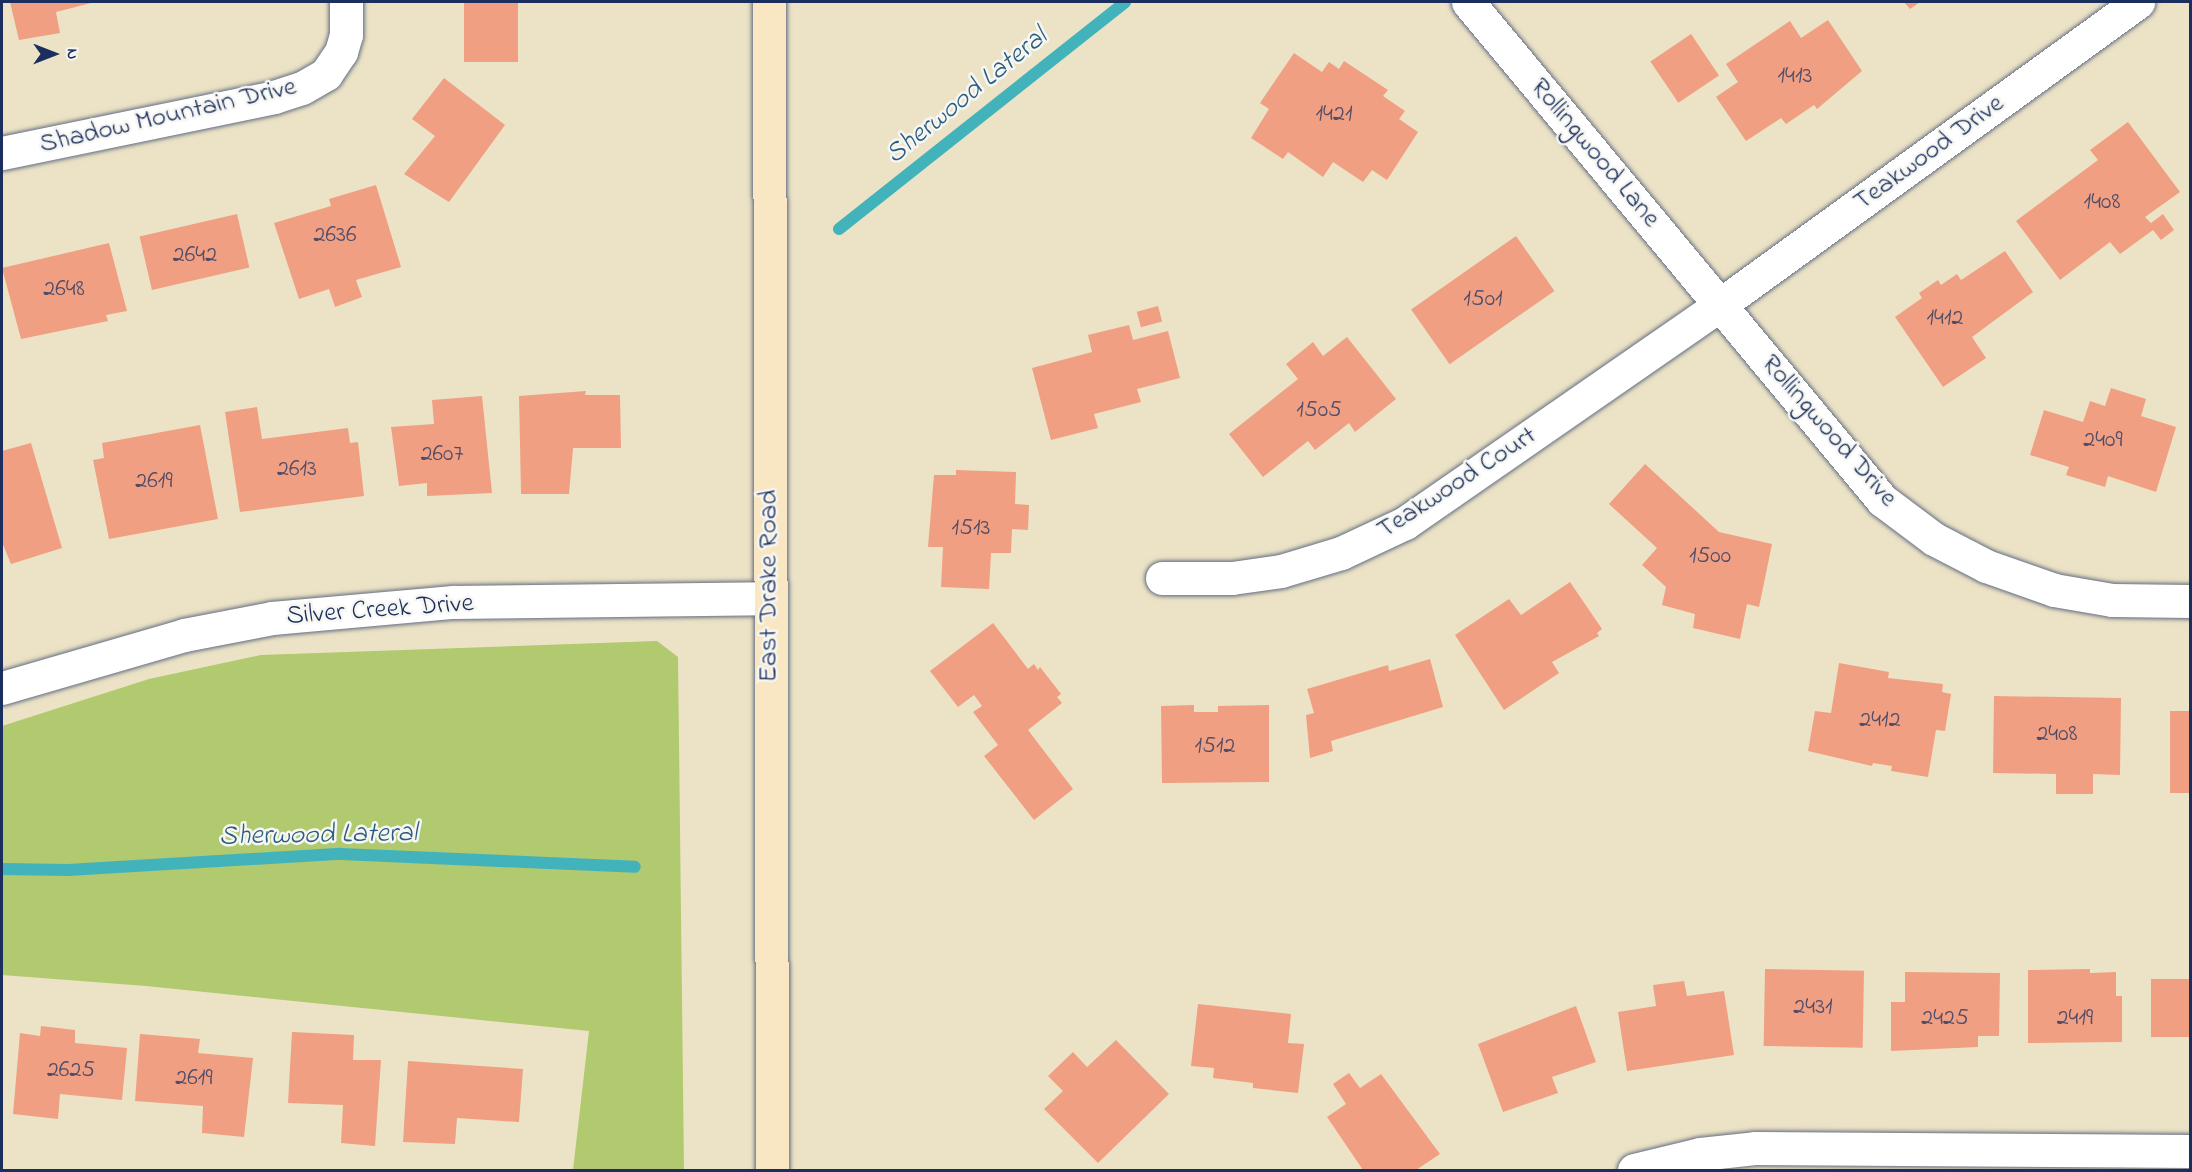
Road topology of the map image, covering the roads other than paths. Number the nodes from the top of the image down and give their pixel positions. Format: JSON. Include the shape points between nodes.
{"nodes":[{"id":1,"x":346,"y":2,"type":"edge"},
{"id":2,"x":769,"y":2,"type":"edge"},
{"id":3,"x":1468,"y":2,"type":"edge"},
{"id":4,"x":2138,"y":2,"type":"edge"},
{"id":5,"x":2,"y":153,"type":"edge"},
{"id":6,"x":1721,"y":304,"type":"junction"},
{"id":7,"x":1162,"y":578,"type":"dead end"},
{"id":8,"x":768,"y":598,"type":"junction"},
{"id":9,"x":2190,"y":601,"type":"edge"},
{"id":10,"x":2,"y":688,"type":"edge"},
{"id":11,"x":2190,"y":1151,"type":"edge"},
{"id":12,"x":772,"y":1170,"type":"edge"},
{"id":13,"x":1634,"y":1170,"type":"edge"}],
"edges":[{"from":1,"to":5,"type":"street","name":"Shadow Mountain Drive","via":[[342,52],[326,74],[302,88],[274,98]]},
{"from":2,"to":8,"type":"main road","name":"East Drake Road"},
{"from":3,"to":6,"type":"street","name":"Rollingwood Lane"},
{"from":4,"to":6,"type":"street","name":"Teakwood Drive"},
{"from":6,"to":7,"type":"street","name":"Teakwood Court","via":[[1405,523],[1341,553],[1281,571],[1232,578]]},
{"from":6,"to":9,"type":"street","name":"Rollingwood Drive","via":[[1882,500],[1934,539],[1986,566],[2054,590],[2112,600]]},
{"from":8,"to":10,"type":"street","name":"Silver Creek Drive","via":[[453,602],[272,618],[184,635]]},
{"from":8,"to":12,"type":"main road","name":"East Drake Road"},
{"from":11,"to":13,"type":"street","via":[[1755,1148],[1700,1154]]}]}
